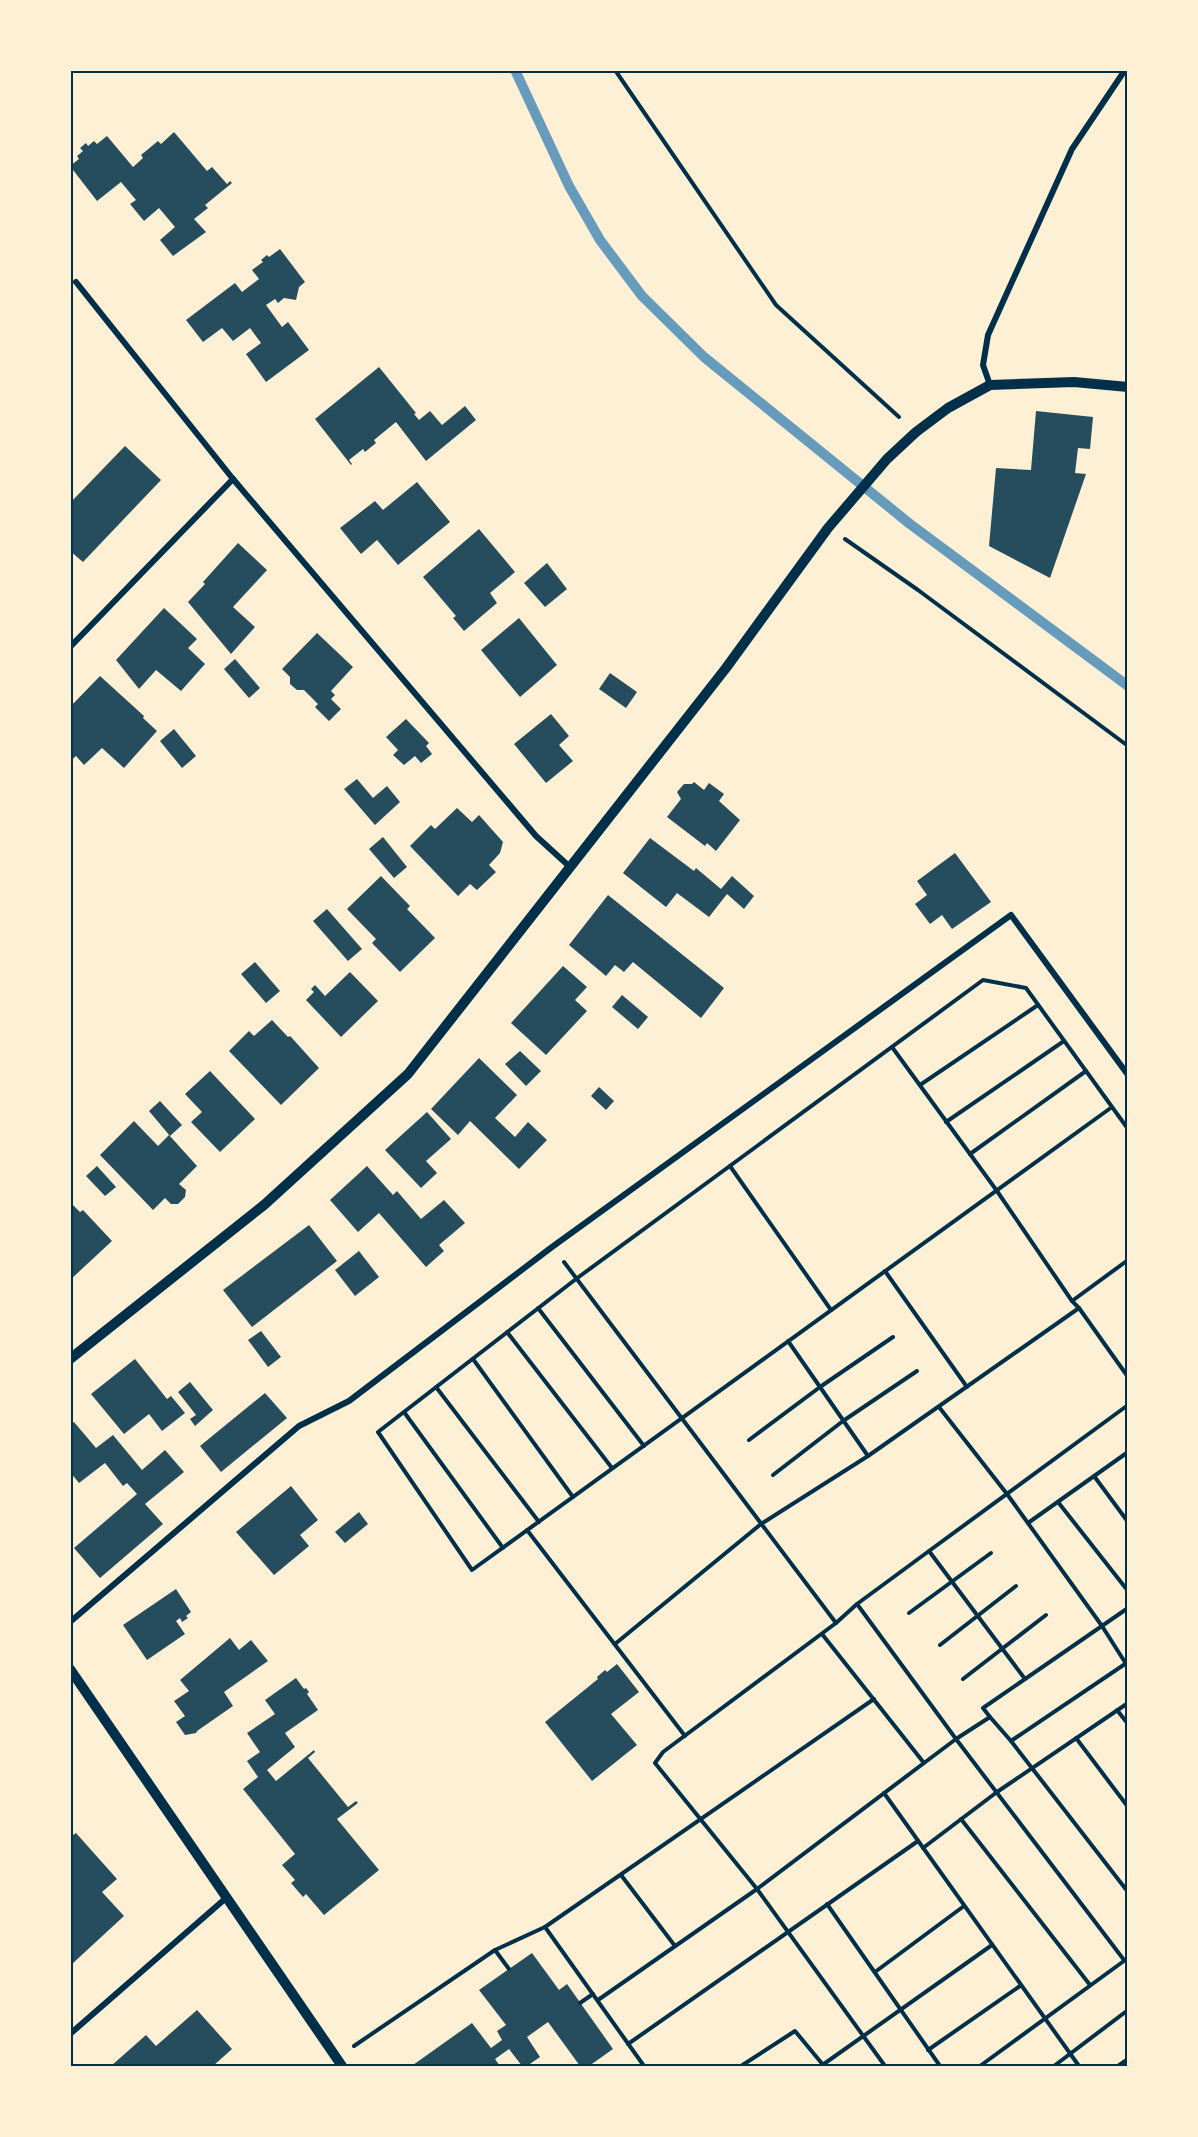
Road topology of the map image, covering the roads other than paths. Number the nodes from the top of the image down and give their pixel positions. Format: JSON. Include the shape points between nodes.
{"nodes":[{"id":1,"x":1125,"y":70,"type":"edge"},
{"id":2,"x":76,"y":282,"type":"dead end"},
{"id":3,"x":990,"y":385,"type":"junction"},
{"id":4,"x":1128,"y":387,"type":"edge"},
{"id":5,"x":232,"y":479,"type":"junction"},
{"id":6,"x":70,"y":647,"type":"edge"},
{"id":7,"x":570,"y":867,"type":"junction"},
{"id":8,"x":1128,"y":1075,"type":"edge"},
{"id":9,"x":70,"y":1359,"type":"edge"},
{"id":10,"x":70,"y":1622,"type":"edge"},
{"id":11,"x":70,"y":1669,"type":"edge"},
{"id":12,"x":226,"y":1898,"type":"junction"},
{"id":13,"x":70,"y":2034,"type":"edge"},
{"id":14,"x":339,"y":2062,"type":"edge"}],
"edges":[{"from":1,"to":3,"type":"street","via":[[1072,149],[988,335],[983,365]]},
{"from":2,"to":5,"type":"street"},
{"from":3,"to":4,"type":"street","via":[[1074,382]]},
{"from":3,"to":7,"type":"street","via":[[948,408],[887,459],[828,528],[726,668]]},
{"from":5,"to":6,"type":"street"},
{"from":5,"to":7,"type":"street","via":[[536,836]]},
{"from":7,"to":9,"type":"street","via":[[408,1074],[264,1205]]},
{"from":8,"to":10,"type":"street","via":[[1011,915],[552,1246],[349,1401],[299,1426]]},
{"from":11,"to":12,"type":"street"},
{"from":12,"to":13,"type":"street"},
{"from":12,"to":14,"type":"street"}]}
